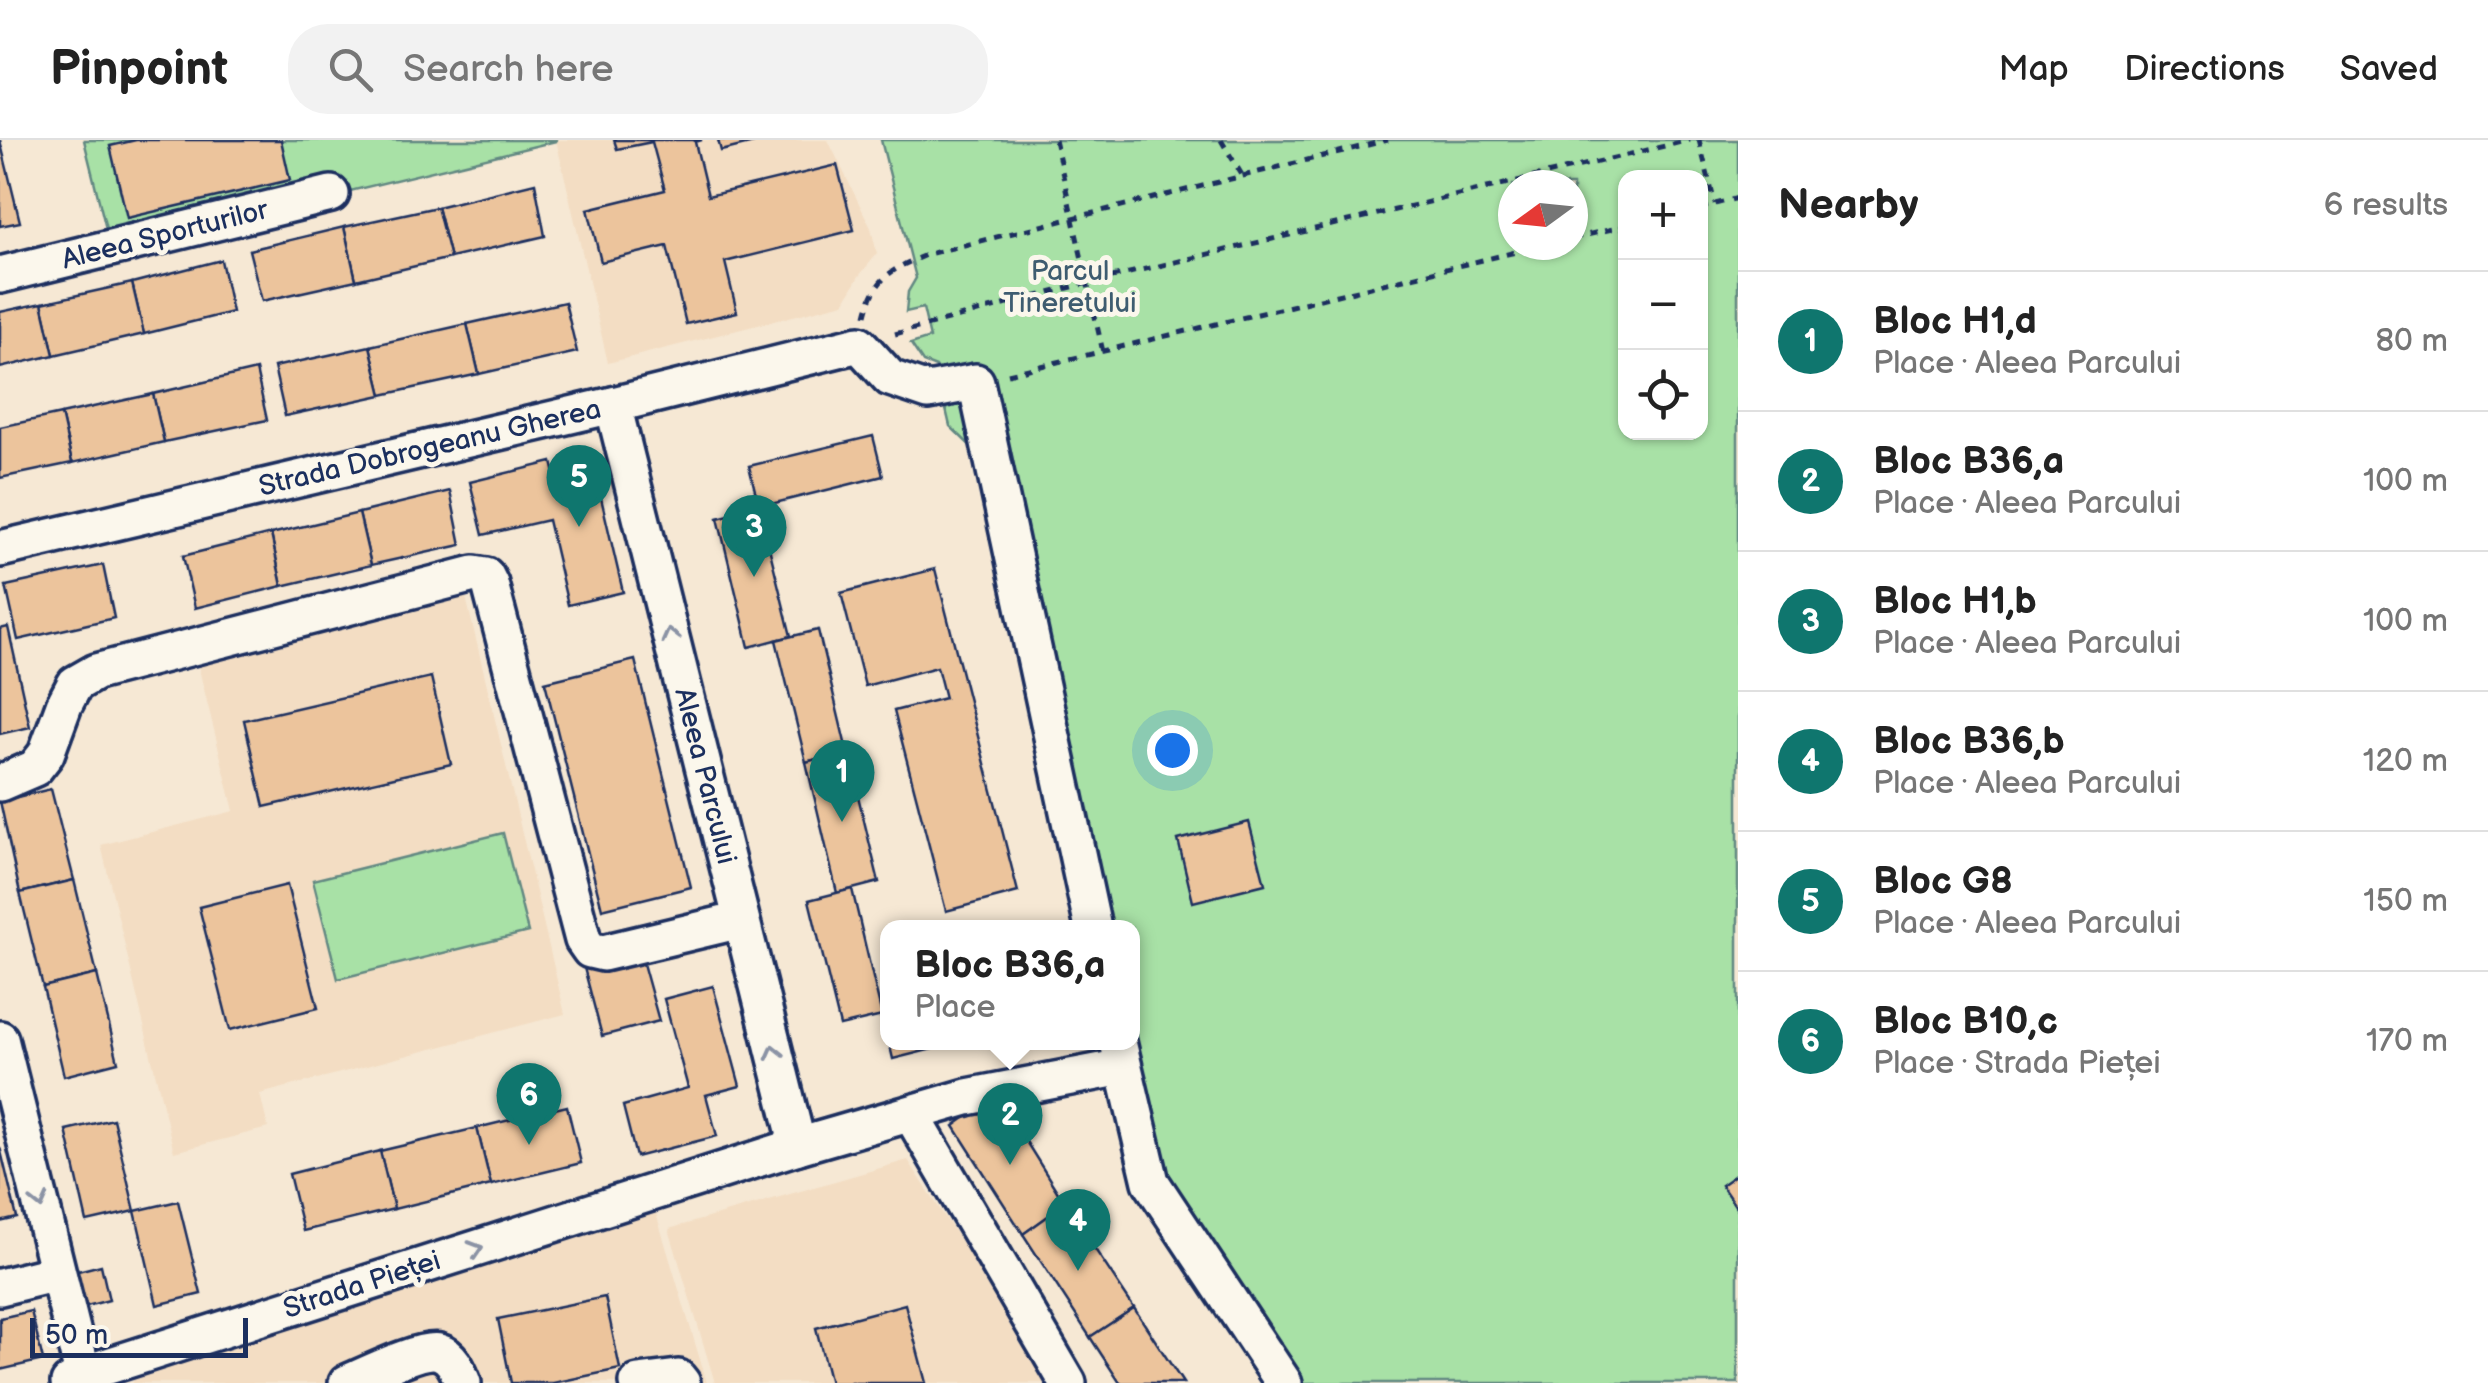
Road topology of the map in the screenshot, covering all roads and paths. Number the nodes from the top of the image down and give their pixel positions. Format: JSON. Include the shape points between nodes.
{"nodes":[{"id":1,"x":1054,"y":140,"type":"edge"},
{"id":2,"x":1221,"y":140,"type":"edge"},
{"id":3,"x":1388,"y":140,"type":"edge"},
{"id":4,"x":1690,"y":140,"type":"edge"},
{"id":5,"x":1699,"y":140,"type":"edge"},
{"id":6,"x":1242,"y":176,"type":"junction"},
{"id":7,"x":331,"y":194,"type":"dead end"},
{"id":8,"x":1738,"y":198,"type":"edge"},
{"id":9,"x":1715,"y":204,"type":"junction"},
{"id":10,"x":1708,"y":206,"type":"edge"},
{"id":11,"x":1072,"y":217,"type":"junction"},
{"id":12,"x":1618,"y":228,"type":"edge"},
{"id":13,"x":1588,"y":235,"type":"edge"},
{"id":14,"x":1498,"y":257,"type":"edge"},
{"id":15,"x":0,"y":275,"type":"edge"},
{"id":16,"x":1087,"y":284,"type":"junction"},
{"id":17,"x":859,"y":344,"type":"junction"},
{"id":18,"x":1103,"y":352,"type":"junction"},
{"id":19,"x":976,"y":382,"type":"junction"},
{"id":20,"x":613,"y":405,"type":"junction"},
{"id":21,"x":0,"y":549,"type":"edge"},
{"id":22,"x":0,"y":784,"type":"edge"},
{"id":23,"x":742,"y":920,"type":"junction"},
{"id":24,"x":1091,"y":920,"type":"edge"},
{"id":25,"x":0,"y":1039,"type":"edge"},
{"id":26,"x":1120,"y":1054,"type":"edge"},
{"id":27,"x":911,"y":1114,"type":"junction"},
{"id":28,"x":798,"y":1146,"type":"junction"},
{"id":29,"x":57,"y":1273,"type":"junction"},
{"id":30,"x":0,"y":1287,"type":"edge"},
{"id":31,"x":91,"y":1377,"type":"edge"},
{"id":32,"x":347,"y":1383,"type":"edge"},
{"id":33,"x":464,"y":1383,"type":"edge"},
{"id":34,"x":638,"y":1383,"type":"edge"},
{"id":35,"x":682,"y":1383,"type":"edge"},
{"id":36,"x":1068,"y":1383,"type":"edge"},
{"id":37,"x":1284,"y":1383,"type":"edge"}],
"edges":[{"from":1,"to":11,"type":"path"},
{"from":2,"to":6,"type":"path"},
{"from":3,"to":6,"type":"path"},
{"from":4,"to":16,"type":"path"},
{"from":5,"to":9,"type":"path"},
{"from":6,"to":11,"type":"path"},
{"from":7,"to":15,"type":"street","name":"Aleea Sporturilor"},
{"from":8,"to":9,"type":"path"},
{"from":9,"to":10,"type":"path"},
{"from":11,"to":16,"type":"path"},
{"from":11,"to":17,"type":"path","via":[[892,268],[870,299]]},
{"from":12,"to":13,"type":"path"},
{"from":14,"to":18,"type":"path"},
{"from":16,"to":17,"type":"path"},
{"from":16,"to":18,"type":"path"},
{"from":17,"to":19,"type":"street","via":[[890,378],[928,391]]},
{"from":17,"to":20,"type":"street","name":"Strada Dobrogeanu Gherea"},
{"from":18,"to":19,"type":"path"},
{"from":19,"to":24,"type":"street"},
{"from":20,"to":21,"type":"street","name":"Strada Dobrogeanu Gherea"},
{"from":23,"to":20,"type":"street","name":"Aleea Parcului","one_way":true},
{"from":22,"to":23,"type":"street","via":[[36,768],[75,684],[96,672],[486,576],[590,950]]},
{"from":28,"to":23,"type":"street","name":"Aleea Parcului","one_way":true},
{"from":25,"to":29,"type":"street","name":"Strada Pieței","one_way":true},
{"from":26,"to":27,"type":"street","name":"Strada Pieței"},
{"from":26,"to":37,"type":"street","via":[[1151,1182]]},
{"from":27,"to":28,"type":"street","name":"Strada Pieței"},
{"from":27,"to":36,"type":"street"},
{"from":31,"to":28,"type":"street","name":"Strada Pieței","one_way":true},
{"from":29,"to":30,"type":"street"},
{"from":29,"to":31,"type":"street","name":"Strada Pieței"},
{"from":32,"to":33,"type":"street","via":[[426,1350],[443,1352]]},
{"from":34,"to":35,"type":"street"}]}
